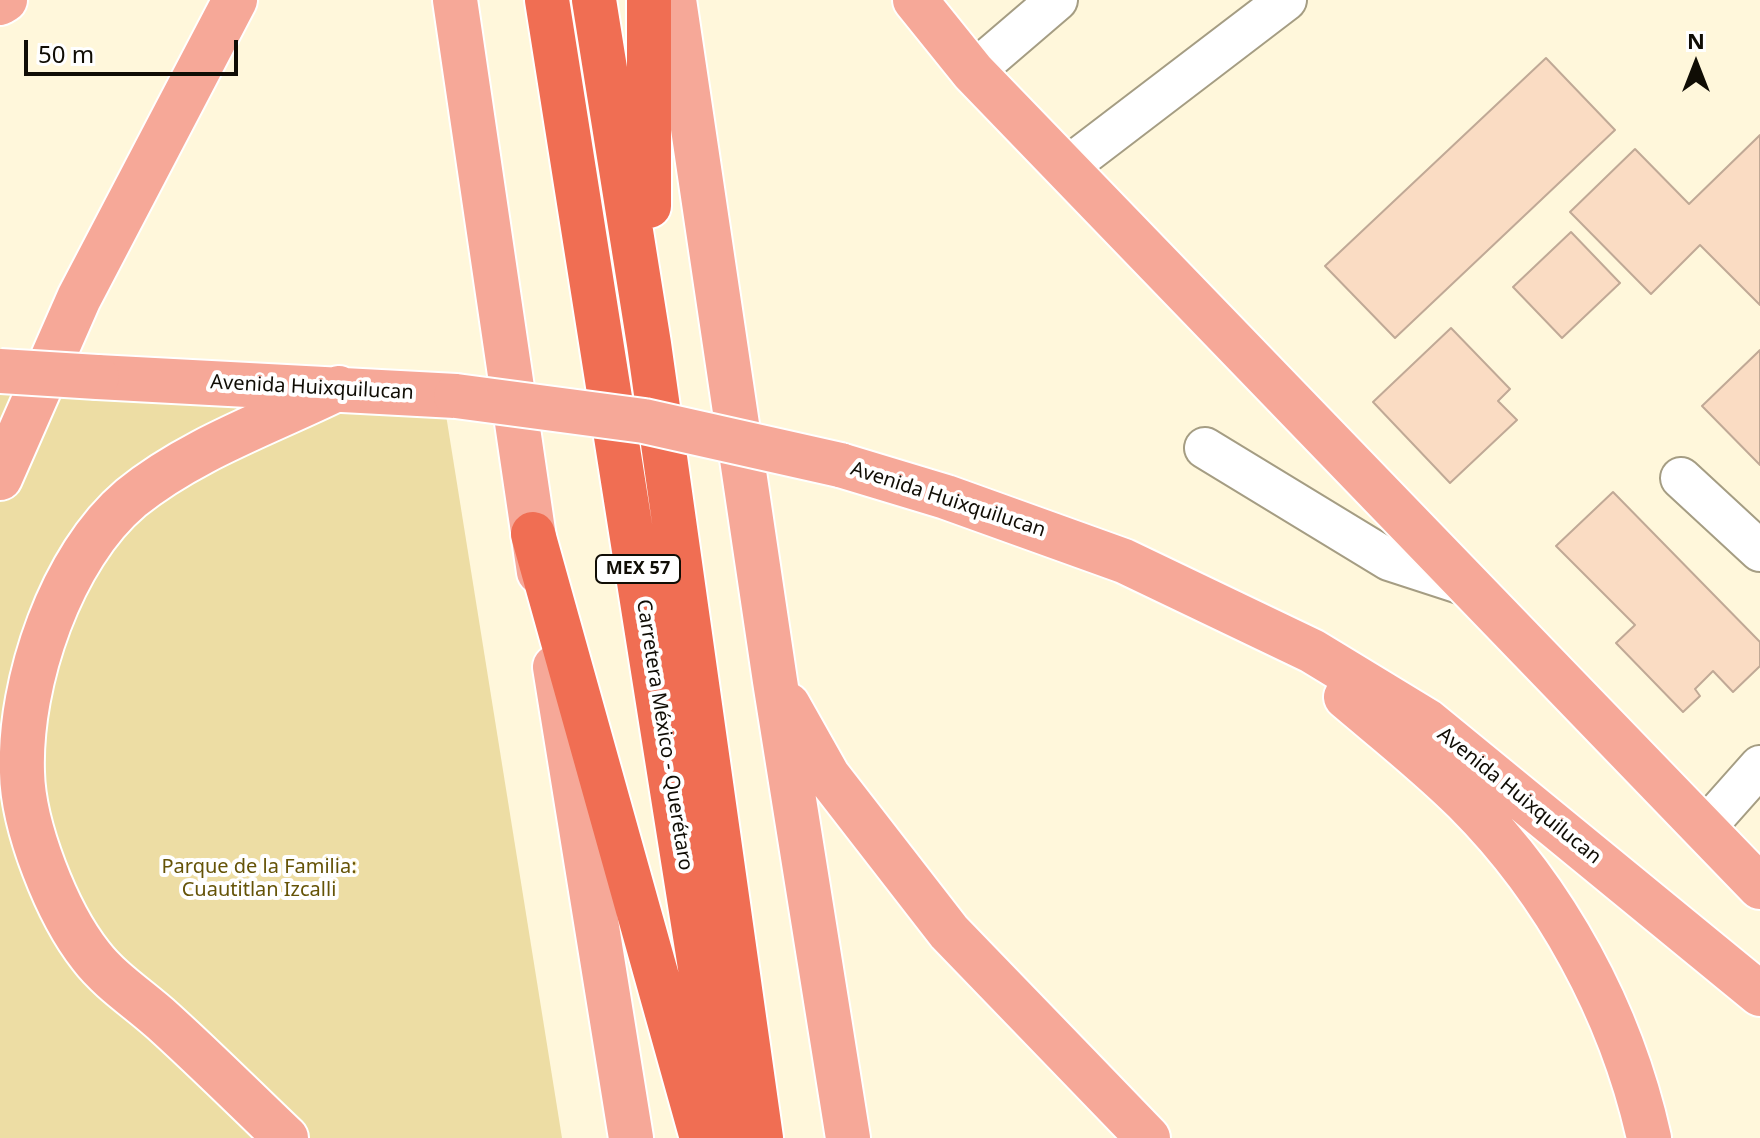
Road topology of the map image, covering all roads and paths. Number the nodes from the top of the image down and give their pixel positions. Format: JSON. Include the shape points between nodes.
{"nodes":[{"id":1,"x":235,"y":0,"type":"edge"},
{"id":2,"x":455,"y":0,"type":"edge"},
{"id":3,"x":547,"y":0,"type":"edge"},
{"id":4,"x":594,"y":0,"type":"edge"},
{"id":5,"x":649,"y":0,"type":"edge"},
{"id":6,"x":674,"y":0,"type":"edge"},
{"id":7,"x":915,"y":0,"type":"edge"},
{"id":8,"x":1286,"y":0,"type":"edge"},
{"id":9,"x":1050,"y":2,"type":"edge"},
{"id":10,"x":973,"y":72,"type":"junction"},
{"id":11,"x":1066,"y":168,"type":"junction"},
{"id":12,"x":649,"y":344,"type":"junction"},
{"id":13,"x":0,"y":371,"type":"edge"},
{"id":14,"x":339,"y":388,"type":"junction"},
{"id":15,"x":1205,"y":448,"type":"dead end"},
{"id":16,"x":0,"y":478,"type":"edge"},
{"id":17,"x":1681,"y":478,"type":"dead end"},
{"id":18,"x":533,"y":534,"type":"junction"},
{"id":19,"x":1760,"y":551,"type":"edge"},
{"id":20,"x":1469,"y":586,"type":"junction"},
{"id":21,"x":1251,"y":619,"type":"junction"},
{"id":22,"x":775,"y":681,"type":"junction"},
{"id":23,"x":1760,"y":766,"type":"edge"},
{"id":24,"x":1704,"y":829,"type":"junction"},
{"id":25,"x":1760,"y":887,"type":"edge"},
{"id":26,"x":1760,"y":994,"type":"edge"},
{"id":27,"x":286,"y":1138,"type":"edge"},
{"id":28,"x":631,"y":1138,"type":"edge"},
{"id":29,"x":702,"y":1138,"type":"edge"},
{"id":30,"x":727,"y":1138,"type":"edge"},
{"id":31,"x":761,"y":1138,"type":"edge"},
{"id":32,"x":848,"y":1138,"type":"edge"},
{"id":33,"x":1148,"y":1138,"type":"edge"},
{"id":34,"x":1649,"y":1138,"type":"edge"}],
"edges":[{"from":1,"to":16,"type":"main road","via":[[79,298]]},
{"from":2,"to":18,"type":"main road"},
{"from":3,"to":30,"type":"highway","name":"Carretera México - Querétaro","number":"MEX 57"},
{"from":4,"to":12,"type":"highway","name":"Carretera México - Querétaro","number":"MEX 57"},
{"from":5,"to":12,"type":"highway"},
{"from":6,"to":22,"type":"main road"},
{"from":7,"to":10,"type":"main road"},
{"from":8,"to":11,"type":"street"},
{"from":9,"to":10,"type":"street"},
{"from":10,"to":11,"type":"main road"},
{"from":11,"to":20,"type":"main road"},
{"from":12,"to":31,"type":"highway","name":"Carretera México - Querétaro","number":"MEX 57"},
{"from":13,"to":14,"type":"main road","name":"Avenida Huixquilucan","bridge":true},
{"from":14,"to":21,"type":"main road","name":"Avenida Huixquilucan","bridge":true,"via":[[456,396],[644,421],[840,465],[1044,531]]},
{"from":14,"to":27,"type":"main road","via":[[170,470],[129,500],[92,543],[39,650],[26,710],[21,773],[51,885],[91,957]]},
{"from":15,"to":20,"type":"street","via":[[1389,560]]},
{"from":17,"to":19,"type":"street"},
{"from":18,"to":28,"type":"main road"},
{"from":18,"to":29,"type":"highway"},
{"from":20,"to":24,"type":"main road"},
{"from":21,"to":26,"type":"main road","name":"Avenida Huixquilucan","via":[[1427,721]]},
{"from":21,"to":34,"type":"main road","via":[[1434,772],[1524,869],[1594,982],[1630,1071]]},
{"from":22,"to":32,"type":"main road"},
{"from":22,"to":33,"type":"main road","via":[[828,776],[949,932]]},
{"from":23,"to":24,"type":"street"},
{"from":24,"to":25,"type":"main road"}]}
